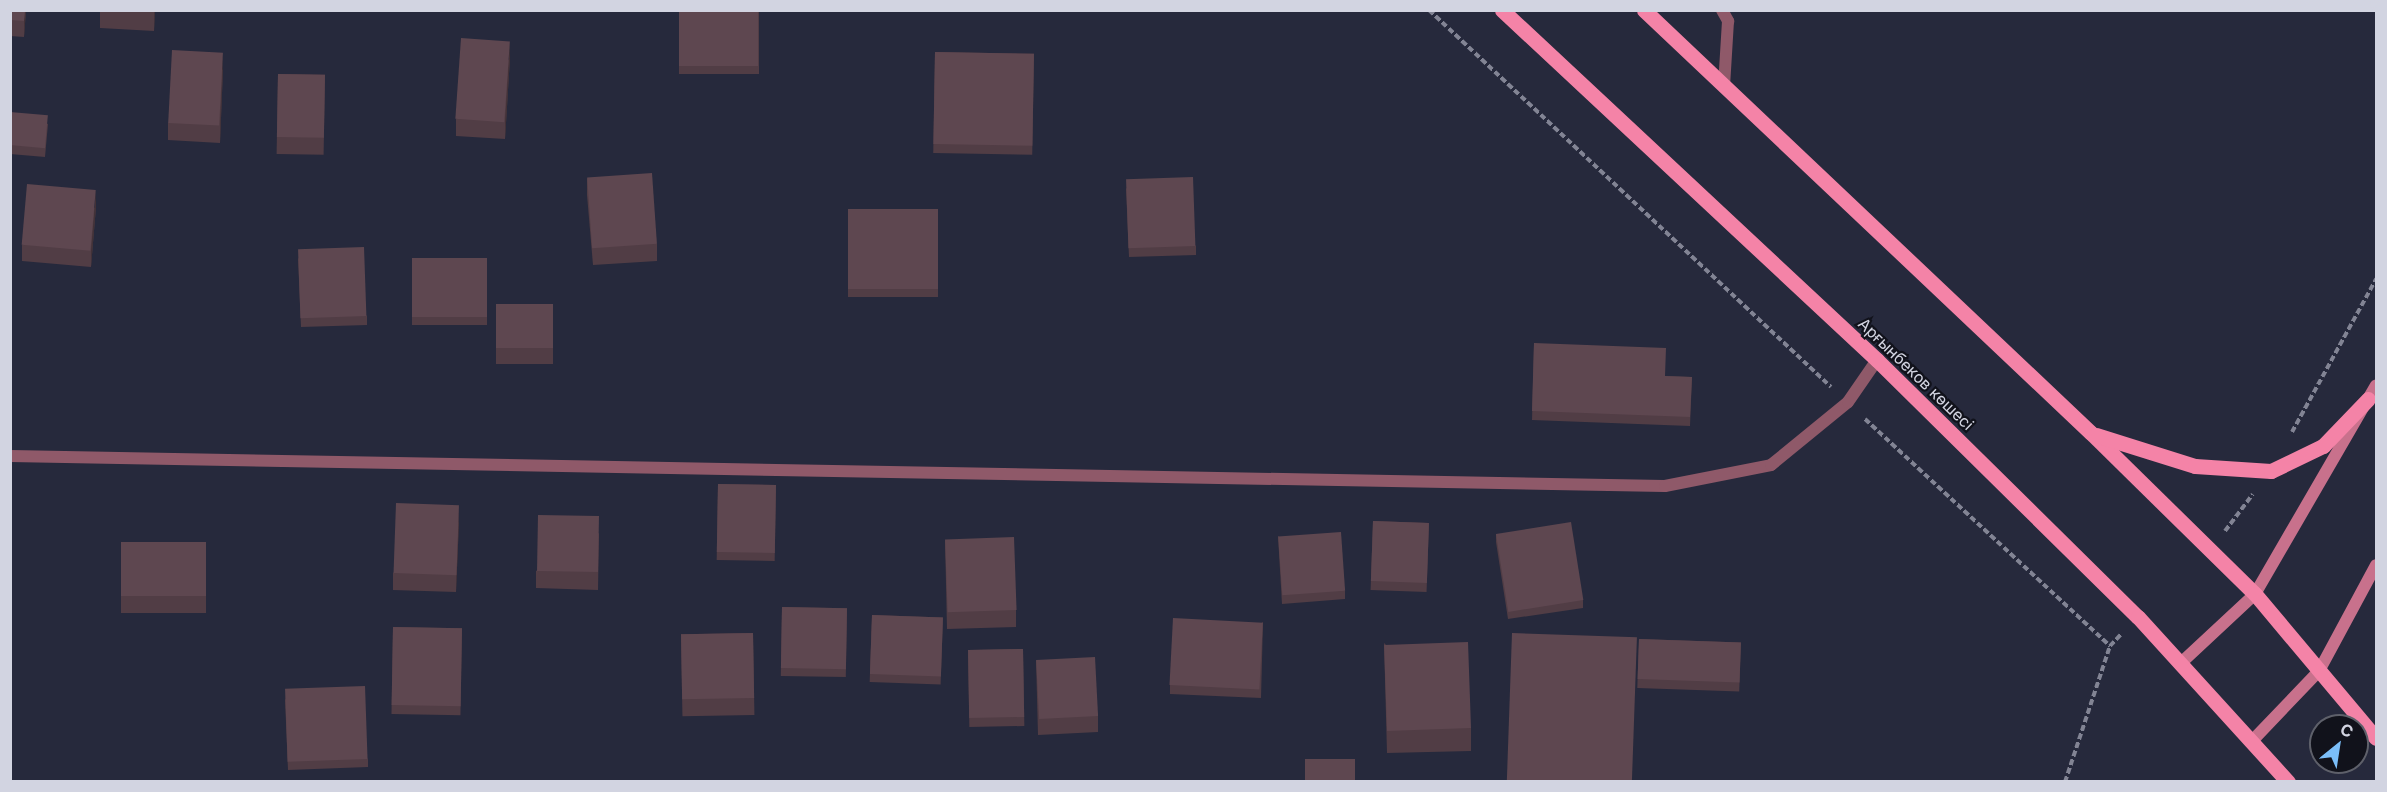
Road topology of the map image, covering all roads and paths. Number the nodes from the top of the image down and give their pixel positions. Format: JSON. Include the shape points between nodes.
{"nodes":[{"id":1,"x":1429,"y":10,"type":"edge"},
{"id":2,"x":1502,"y":10,"type":"edge"},
{"id":3,"x":1644,"y":10,"type":"edge"},
{"id":4,"x":1722,"y":10,"type":"edge"},
{"id":5,"x":1724,"y":87,"type":"junction"},
{"id":6,"x":2376,"y":279,"type":"edge"},
{"id":7,"x":1877,"y":360,"type":"junction"},
{"id":8,"x":2376,"y":385,"type":"edge"},
{"id":9,"x":2368,"y":399,"type":"junction"},
{"id":10,"x":1848,"y":402,"type":"junction"},
{"id":11,"x":2091,"y":433,"type":"junction"},
{"id":12,"x":10,"y":456,"type":"edge"},
{"id":13,"x":2271,"y":471,"type":"junction"},
{"id":14,"x":2211,"y":551,"type":"junction"},
{"id":15,"x":2376,"y":565,"type":"edge"},
{"id":16,"x":2255,"y":594,"type":"junction"},
{"id":17,"x":2138,"y":617,"type":"junction"},
{"id":18,"x":2110,"y":646,"type":"junction"},
{"id":19,"x":2182,"y":662,"type":"junction"},
{"id":20,"x":2319,"y":671,"type":"junction"},
{"id":21,"x":2376,"y":738,"type":"edge"},
{"id":22,"x":2252,"y":741,"type":"junction"},
{"id":23,"x":2065,"y":782,"type":"edge"},
{"id":24,"x":2288,"y":782,"type":"edge"}],
"edges":[{"from":1,"to":10,"type":"path"},
{"from":2,"to":7,"type":"main road","name":"Арғынбеков көшесі"},
{"from":3,"to":5,"type":"main road"},
{"from":4,"to":5,"type":"street","via":[[1728,21]]},
{"from":5,"to":11,"type":"main road"},
{"from":6,"to":13,"type":"path"},
{"from":7,"to":10,"type":"street"},
{"from":7,"to":17,"type":"main road","name":"Арғынбеков көшесі"},
{"from":8,"to":9,"type":"main road"},
{"from":9,"to":13,"type":"main road","via":[[2323,446]]},
{"from":9,"to":16,"type":"main road"},
{"from":10,"to":12,"type":"street","via":[[1771,465],[1665,486]]},
{"from":10,"to":18,"type":"path"},
{"from":11,"to":13,"type":"main road","via":[[2195,466]]},
{"from":11,"to":14,"type":"main road"},
{"from":13,"to":14,"type":"path"},
{"from":14,"to":16,"type":"main road"},
{"from":15,"to":20,"type":"main road"},
{"from":16,"to":19,"type":"main road"},
{"from":16,"to":20,"type":"main road"},
{"from":17,"to":18,"type":"path"},
{"from":17,"to":19,"type":"main road","name":"Арғынбеков көшесі"},
{"from":18,"to":23,"type":"path"},
{"from":19,"to":22,"type":"main road","name":"Арғынбеков көшесі"},
{"from":20,"to":21,"type":"main road"},
{"from":20,"to":22,"type":"main road"},
{"from":22,"to":24,"type":"main road","name":"Арғынбеков көшесі"}]}
